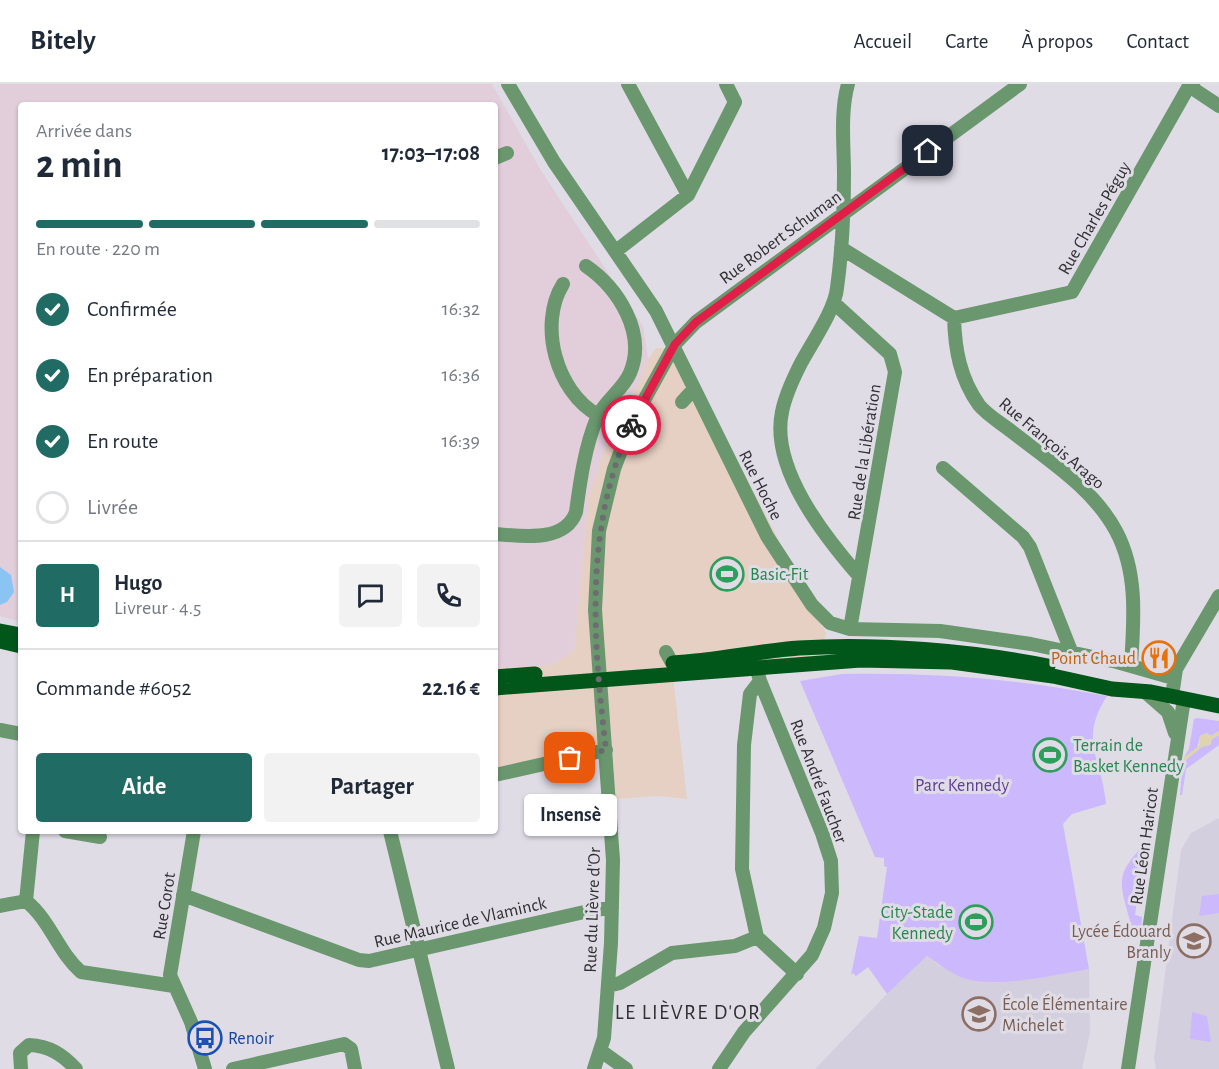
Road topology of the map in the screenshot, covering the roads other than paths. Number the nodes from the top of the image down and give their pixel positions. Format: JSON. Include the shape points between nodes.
{"nodes":[{"id":1,"x":508,"y":84,"type":"edge"},
{"id":2,"x":628,"y":84,"type":"edge"},
{"id":3,"x":726,"y":84,"type":"edge"},
{"id":4,"x":848,"y":84,"type":"edge"},
{"id":5,"x":1020,"y":84,"type":"edge"},
{"id":6,"x":1191,"y":85,"type":"edge"},
{"id":7,"x":1219,"y":106,"type":"edge"},
{"id":8,"x":688,"y":195,"type":"junction"},
{"id":9,"x":843,"y":214,"type":"junction"},
{"id":10,"x":841,"y":248,"type":"junction"},
{"id":11,"x":616,"y":251,"type":"junction"},
{"id":12,"x":586,"y":266,"type":"dead end"},
{"id":13,"x":562,"y":284,"type":"dead end"},
{"id":14,"x":835,"y":304,"type":"junction"},
{"id":15,"x":954,"y":318,"type":"junction"},
{"id":16,"x":675,"y":344,"type":"junction"},
{"id":17,"x":693,"y":390,"type":"junction"},
{"id":18,"x":682,"y":402,"type":"dead end"},
{"id":19,"x":598,"y":415,"type":"junction"},
{"id":20,"x":944,"y":468,"type":"dead end"},
{"id":21,"x":498,"y":534,"type":"edge"},
{"id":22,"x":859,"y":576,"type":"junction"},
{"id":23,"x":1219,"y":596,"type":"edge"},
{"id":24,"x":850,"y":629,"type":"junction"},
{"id":25,"x":0,"y":631,"type":"edge"},
{"id":26,"x":18,"y":634,"type":"edge"},
{"id":27,"x":0,"y":641,"type":"edge"},
{"id":28,"x":18,"y":645,"type":"edge"},
{"id":29,"x":1071,"y":651,"type":"junction"},
{"id":30,"x":754,"y":653,"type":"junction"},
{"id":31,"x":1137,"y":668,"type":"junction"},
{"id":32,"x":599,"y":673,"type":"junction"},
{"id":33,"x":758,"y":675,"type":"junction"},
{"id":34,"x":498,"y":677,"type":"edge"},
{"id":35,"x":1173,"y":678,"type":"junction"},
{"id":36,"x":498,"y":688,"type":"edge"},
{"id":37,"x":1147,"y":692,"type":"junction"},
{"id":38,"x":1178,"y":698,"type":"junction"},
{"id":39,"x":1219,"y":706,"type":"edge"},
{"id":40,"x":0,"y":730,"type":"edge"},
{"id":41,"x":18,"y":733,"type":"edge"},
{"id":42,"x":1175,"y":744,"type":"junction"},
{"id":43,"x":606,"y":750,"type":"junction"},
{"id":44,"x":498,"y":774,"type":"edge"},
{"id":45,"x":33,"y":834,"type":"edge"},
{"id":46,"x":82,"y":834,"type":"edge"},
{"id":47,"x":193,"y":834,"type":"edge"},
{"id":48,"x":391,"y":834,"type":"edge"},
{"id":49,"x":100,"y":837,"type":"dead end"},
{"id":50,"x":183,"y":895,"type":"junction"},
{"id":51,"x":26,"y":901,"type":"junction"},
{"id":52,"x":0,"y":906,"type":"edge"},
{"id":53,"x":612,"y":908,"type":"junction"},
{"id":54,"x":757,"y":937,"type":"junction"},
{"id":55,"x":421,"y":949,"type":"junction"},
{"id":56,"x":797,"y":974,"type":"junction"},
{"id":57,"x":174,"y":986,"type":"junction"},
{"id":58,"x":608,"y":986,"type":"junction"},
{"id":59,"x":601,"y":1051,"type":"junction"},
{"id":60,"x":21,"y":1069,"type":"edge"},
{"id":61,"x":75,"y":1069,"type":"edge"},
{"id":62,"x":205,"y":1069,"type":"edge"},
{"id":63,"x":233,"y":1069,"type":"edge"},
{"id":64,"x":355,"y":1069,"type":"edge"},
{"id":65,"x":448,"y":1069,"type":"edge"},
{"id":66,"x":594,"y":1069,"type":"edge"},
{"id":67,"x":626,"y":1069,"type":"edge"},
{"id":68,"x":719,"y":1069,"type":"edge"},
{"id":69,"x":1128,"y":1069,"type":"edge"}],
"edges":[{"from":1,"to":11,"type":"street","name":"Rue Hoche","via":[[554,162]]},
{"from":2,"to":8,"type":"street"},
{"from":3,"to":8,"type":"street","via":[[735,102]]},
{"from":4,"to":9,"type":"street","via":[[843,122]]},
{"from":5,"to":9,"type":"street","name":"Rue Robert Schuman"},
{"from":6,"to":7,"type":"street"},
{"from":6,"to":15,"type":"street","name":"Rue Charles Péguy","via":[[1072,292]]},
{"from":8,"to":11,"type":"street"},
{"from":9,"to":10,"type":"street"},
{"from":9,"to":16,"type":"street","name":"Rue Robert Schuman","via":[[710,311]]},
{"from":10,"to":14,"type":"street"},
{"from":10,"to":15,"type":"street"},
{"from":11,"to":16,"type":"street","name":"Rue Hoche"},
{"from":12,"to":19,"type":"street","via":[[600,277],[627,312],[634,330],[630,373]]},
{"from":13,"to":19,"type":"street","via":[[552,304],[558,366],[567,388]]},
{"from":14,"to":22,"type":"street","name":"Rue de la Libération","via":[[890,354],[895,372]]},
{"from":14,"to":22,"type":"street","via":[[795,377],[782,413],[782,440],[792,478],[809,512]]},
{"from":15,"to":31,"type":"street","name":"Rue François Arago","via":[[955,352],[966,383],[980,406],[1081,486],[1117,533],[1133,590]]},
{"from":16,"to":17,"type":"street","name":"Rue Hoche"},
{"from":16,"to":32,"type":"street","name":"Rue Robert Schuman","via":[[625,438],[602,512],[596,572]]},
{"from":17,"to":18,"type":"street"},
{"from":17,"to":24,"type":"street","name":"Rue Hoche","via":[[766,536],[812,605],[830,623]]},
{"from":19,"to":21,"type":"street","via":[[576,512],[569,526],[544,534]]},
{"from":20,"to":29,"type":"street","via":[[1023,537]]},
{"from":22,"to":24,"type":"street","name":"Rue de la Libération"},
{"from":23,"to":35,"type":"street"},
{"from":24,"to":29,"type":"street","name":"Rue Hoche","via":[[940,631]]},
{"from":25,"to":26,"type":"main road"},
{"from":27,"to":28,"type":"main road"},
{"from":29,"to":31,"type":"street","name":"Rue Hoche"},
{"from":30,"to":32,"type":"main road","via":[[669,658]]},
{"from":30,"to":33,"type":"street","name":"Rue André Faucher"},
{"from":30,"to":37,"type":"main road","via":[[870,648],[971,654],[1120,680]]},
{"from":31,"to":35,"type":"street","name":"Rue Hoche"},
{"from":31,"to":37,"type":"street","via":[[1150,680]]},
{"from":32,"to":33,"type":"main road","via":[[727,669]]},
{"from":32,"to":34,"type":"main road"},
{"from":32,"to":36,"type":"main road"},
{"from":32,"to":43,"type":"street","name":"Rue du Lièvre d'Or"},
{"from":33,"to":37,"type":"main road","via":[[861,660],[952,662]]},
{"from":33,"to":54,"type":"street","via":[[750,694],[744,745],[742,869]]},
{"from":33,"to":56,"type":"street","name":"Rue André Faucher","via":[[831,861],[828,915],[816,947]]},
{"from":35,"to":38,"type":"street","name":"Rue Léon Haricot"},
{"from":37,"to":38,"type":"main road"},
{"from":37,"to":42,"type":"street","via":[[1170,717]]},
{"from":38,"to":39,"type":"main road"},
{"from":38,"to":42,"type":"street","name":"Rue Léon Haricot"},
{"from":40,"to":41,"type":"street"},
{"from":42,"to":69,"type":"street","name":"Rue Léon Haricot"},
{"from":43,"to":44,"type":"street"},
{"from":43,"to":53,"type":"street","name":"Rue du Lièvre d'Or","via":[[614,860]]},
{"from":45,"to":51,"type":"street"},
{"from":46,"to":49,"type":"street"},
{"from":47,"to":50,"type":"street","name":"Rue Corot"},
{"from":48,"to":55,"type":"street"},
{"from":50,"to":55,"type":"street","name":"Rue Maurice de Vlaminck","via":[[359,960],[379,960]]},
{"from":50,"to":57,"type":"street","name":"Rue Corot","via":[[170,975]]},
{"from":51,"to":52,"type":"street"},
{"from":51,"to":57,"type":"street","via":[[39,912],[81,972]]},
{"from":53,"to":55,"type":"street","name":"Rue Maurice de Vlaminck","via":[[593,909]]},
{"from":53,"to":58,"type":"street","name":"Rue du Lièvre d'Or"},
{"from":54,"to":56,"type":"street"},
{"from":54,"to":58,"type":"street","via":[[735,946],[672,953]]},
{"from":55,"to":65,"type":"street"},
{"from":56,"to":68,"type":"street","name":"Rue André Faucher","via":[[744,1032]]},
{"from":57,"to":62,"type":"street","via":[[191,1022]]},
{"from":58,"to":59,"type":"street","name":"Rue du Lièvre d'Or"},
{"from":59,"to":66,"type":"street","name":"Rue du Lièvre d'Or"},
{"from":59,"to":67,"type":"street"},
{"from":60,"to":61,"type":"street","via":[[20,1053],[29,1045],[55,1051]]},
{"from":63,"to":64,"type":"street","via":[[344,1044],[351,1049]]}]}
